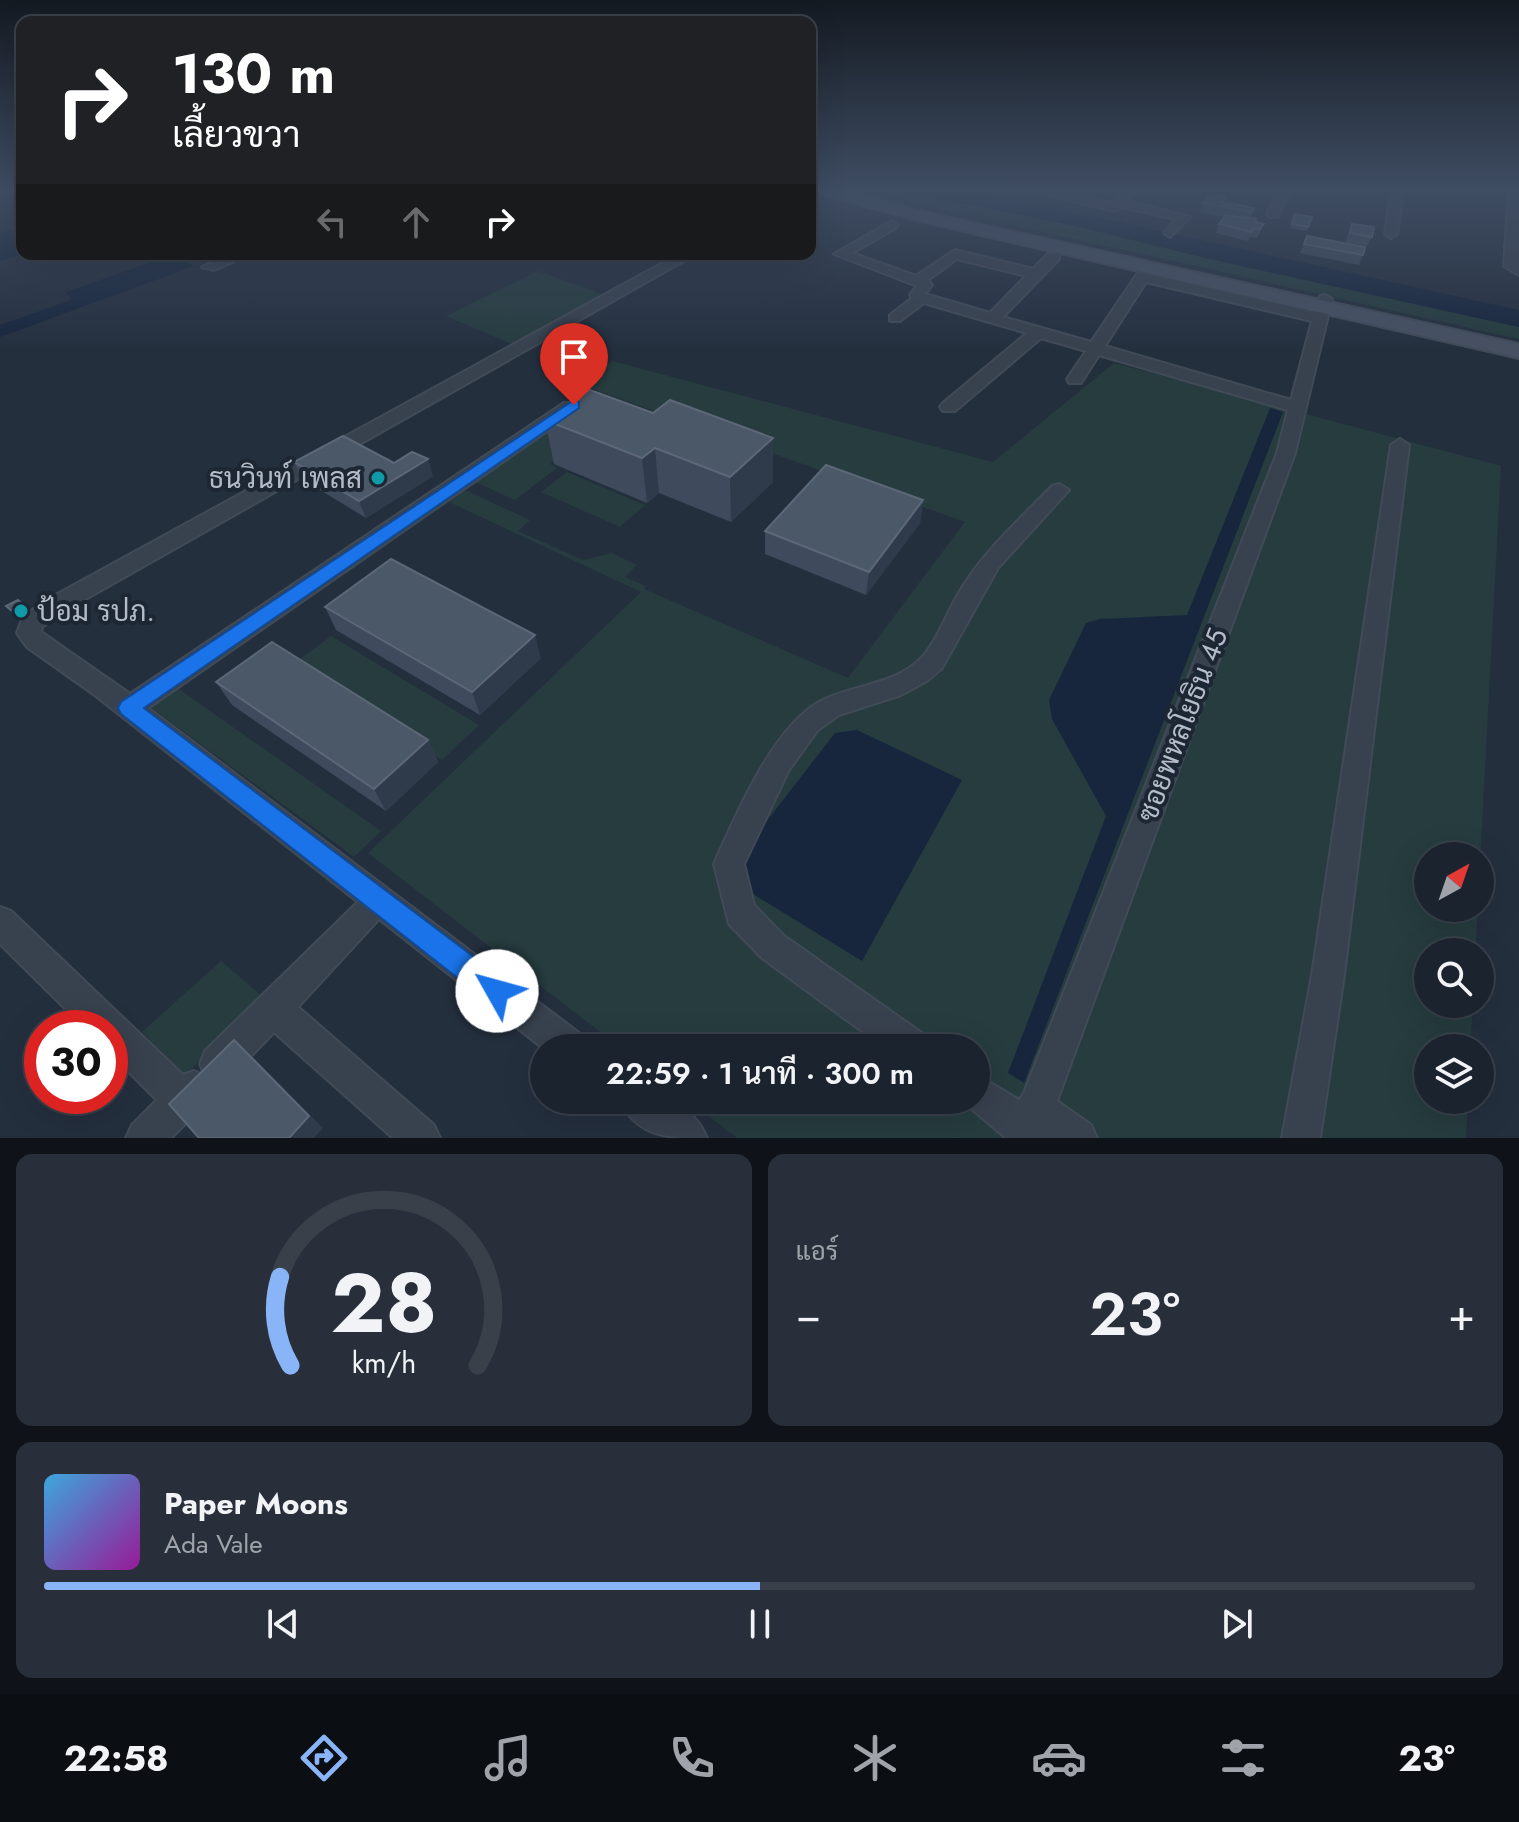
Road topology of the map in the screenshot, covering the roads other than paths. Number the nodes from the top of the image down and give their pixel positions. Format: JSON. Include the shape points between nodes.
{"nodes":[{"id":1,"x":858,"y":244,"type":"edge"},
{"id":2,"x":1043,"y":244,"type":"edge"},
{"id":3,"x":1066,"y":244,"type":"edge"},
{"id":4,"x":1515,"y":244,"type":"edge"},
{"id":5,"x":1054,"y":256,"type":"dead end"},
{"id":6,"x":228,"y":260,"type":"edge"},
{"id":7,"x":678,"y":260,"type":"edge"},
{"id":8,"x":209,"y":267,"type":"dead end"},
{"id":9,"x":1515,"y":268,"type":"edge"},
{"id":10,"x":1035,"y":274,"type":"junction"},
{"id":11,"x":920,"y":290,"type":"junction"},
{"id":12,"x":1323,"y":308,"type":"junction"},
{"id":13,"x":895,"y":318,"type":"dead end"},
{"id":14,"x":991,"y":320,"type":"junction"},
{"id":15,"x":1037,"y":333,"type":"junction"},
{"id":16,"x":1519,"y":343,"type":"edge"},
{"id":17,"x":1094,"y":350,"type":"junction"},
{"id":18,"x":1519,"y":351,"type":"edge"},
{"id":19,"x":1075,"y":379,"type":"dead end"},
{"id":20,"x":588,"y":401,"type":"edge"},
{"id":21,"x":949,"y":407,"type":"dead end"},
{"id":22,"x":1297,"y":407,"type":"junction"},
{"id":23,"x":1400,"y":445,"type":"dead end"},
{"id":24,"x":1059,"y":490,"type":"dead end"},
{"id":25,"x":129,"y":708,"type":"junction"},
{"id":26,"x":366,"y":914,"type":"dead end"},
{"id":27,"x":0,"y":922,"type":"edge"},
{"id":28,"x":273,"y":1008,"type":"junction"},
{"id":29,"x":90,"y":1010,"type":"edge"},
{"id":30,"x":553,"y":1034,"type":"edge"},
{"id":31,"x":894,"y":1034,"type":"edge"},
{"id":32,"x":128,"y":1047,"type":"edge"},
{"id":33,"x":183,"y":1100,"type":"junction"},
{"id":34,"x":990,"y":1101,"type":"edge"},
{"id":35,"x":656,"y":1114,"type":"edge"},
{"id":36,"x":1029,"y":1125,"type":"edge"},
{"id":37,"x":145,"y":1138,"type":"edge"},
{"id":38,"x":421,"y":1138,"type":"edge"},
{"id":39,"x":688,"y":1138,"type":"edge"},
{"id":40,"x":1078,"y":1138,"type":"edge"},
{"id":41,"x":1301,"y":1138,"type":"edge"}],
"edges":[{"from":1,"to":11,"type":"street","via":[[841,254]]},
{"from":2,"to":12,"type":"main road"},
{"from":3,"to":12,"type":"main road"},
{"from":4,"to":9,"type":"street"},
{"from":5,"to":10,"type":"street"},
{"from":6,"to":8,"type":"street"},
{"from":7,"to":25,"type":"street","via":[[31,623],[29,633],[35,641]]},
{"from":10,"to":11,"type":"street","via":[[955,254]]},
{"from":10,"to":14,"type":"street"},
{"from":11,"to":13,"type":"street"},
{"from":11,"to":14,"type":"street"},
{"from":12,"to":16,"type":"main road"},
{"from":12,"to":17,"type":"street","via":[[1142,277]]},
{"from":12,"to":18,"type":"main road"},
{"from":12,"to":22,"type":"street","name":"ซอยพหลโยธิน 45"},
{"from":14,"to":15,"type":"street"},
{"from":15,"to":17,"type":"street"},
{"from":15,"to":21,"type":"street"},
{"from":17,"to":19,"type":"street"},
{"from":17,"to":22,"type":"street"},
{"from":20,"to":25,"type":"street","via":[[574,405]]},
{"from":22,"to":36,"type":"street","name":"ซอยพหลโยธิน 45","via":[[1286,453]]},
{"from":23,"to":41,"type":"street"},
{"from":24,"to":31,"type":"street","via":[[990,563],[933,661],[892,688],[830,708],[808,723],[779,762],[729,864],[740,913],[773,947]]},
{"from":25,"to":30,"type":"street"},
{"from":26,"to":28,"type":"street"},
{"from":27,"to":29,"type":"street"},
{"from":28,"to":33,"type":"street"},
{"from":28,"to":38,"type":"street"},
{"from":32,"to":33,"type":"street"},
{"from":33,"to":37,"type":"street"},
{"from":34,"to":36,"type":"street"},
{"from":35,"to":39,"type":"street"},
{"from":36,"to":40,"type":"street"}]}
